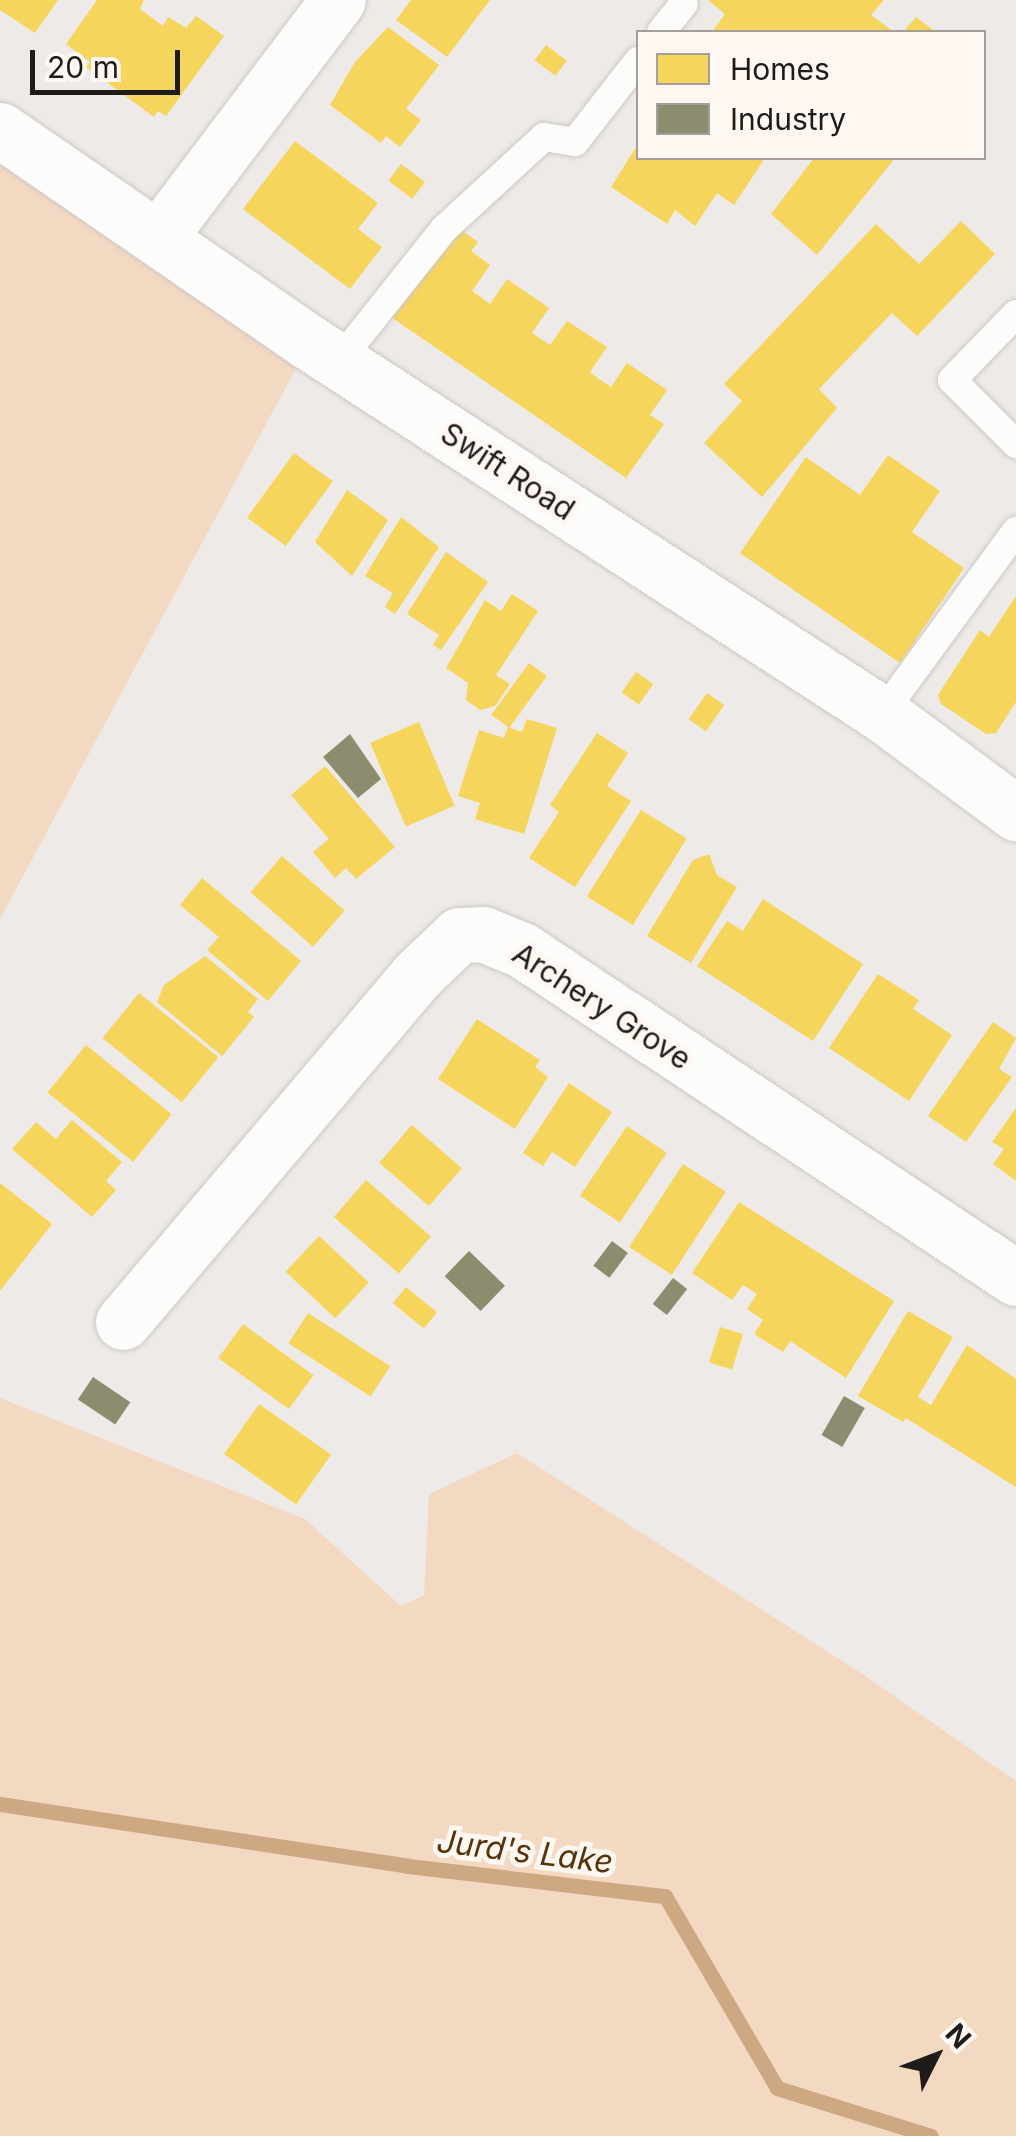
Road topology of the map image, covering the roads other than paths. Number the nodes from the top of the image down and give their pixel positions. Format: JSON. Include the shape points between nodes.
{"nodes":[{"id":1,"x":338,"y":0,"type":"edge"},
{"id":2,"x":684,"y":4,"type":"dead end"},
{"id":3,"x":663,"y":30,"type":"edge"},
{"id":4,"x":636,"y":64,"type":"edge"},
{"id":5,"x":0,"y":130,"type":"edge"},
{"id":6,"x":158,"y":238,"type":"junction"},
{"id":7,"x":1016,"y":314,"type":"edge"},
{"id":8,"x":339,"y":361,"type":"junction"},
{"id":9,"x":1016,"y":444,"type":"edge"},
{"id":10,"x":1016,"y":530,"type":"edge"},
{"id":11,"x":882,"y":714,"type":"junction"},
{"id":12,"x":1016,"y":812,"type":"edge"},
{"id":13,"x":1016,"y":1278,"type":"edge"},
{"id":14,"x":123,"y":1322,"type":"dead end"}],
"edges":[{"from":1,"to":6,"type":"street"},
{"from":2,"to":3,"type":"lane"},
{"from":4,"to":8,"type":"lane","via":[[574,142],[544,136],[444,229]]},
{"from":5,"to":6,"type":"street","name":"Swift Road"},
{"from":6,"to":8,"type":"street","name":"Swift Road"},
{"from":7,"to":9,"type":"lane","via":[[952,380]]},
{"from":8,"to":11,"type":"street","name":"Swift Road"},
{"from":10,"to":11,"type":"lane"},
{"from":11,"to":12,"type":"street","name":"Swift Road"},
{"from":13,"to":14,"type":"street","name":"Archery Grove","via":[[522,950],[483,934],[459,935],[416,976]]}]}
